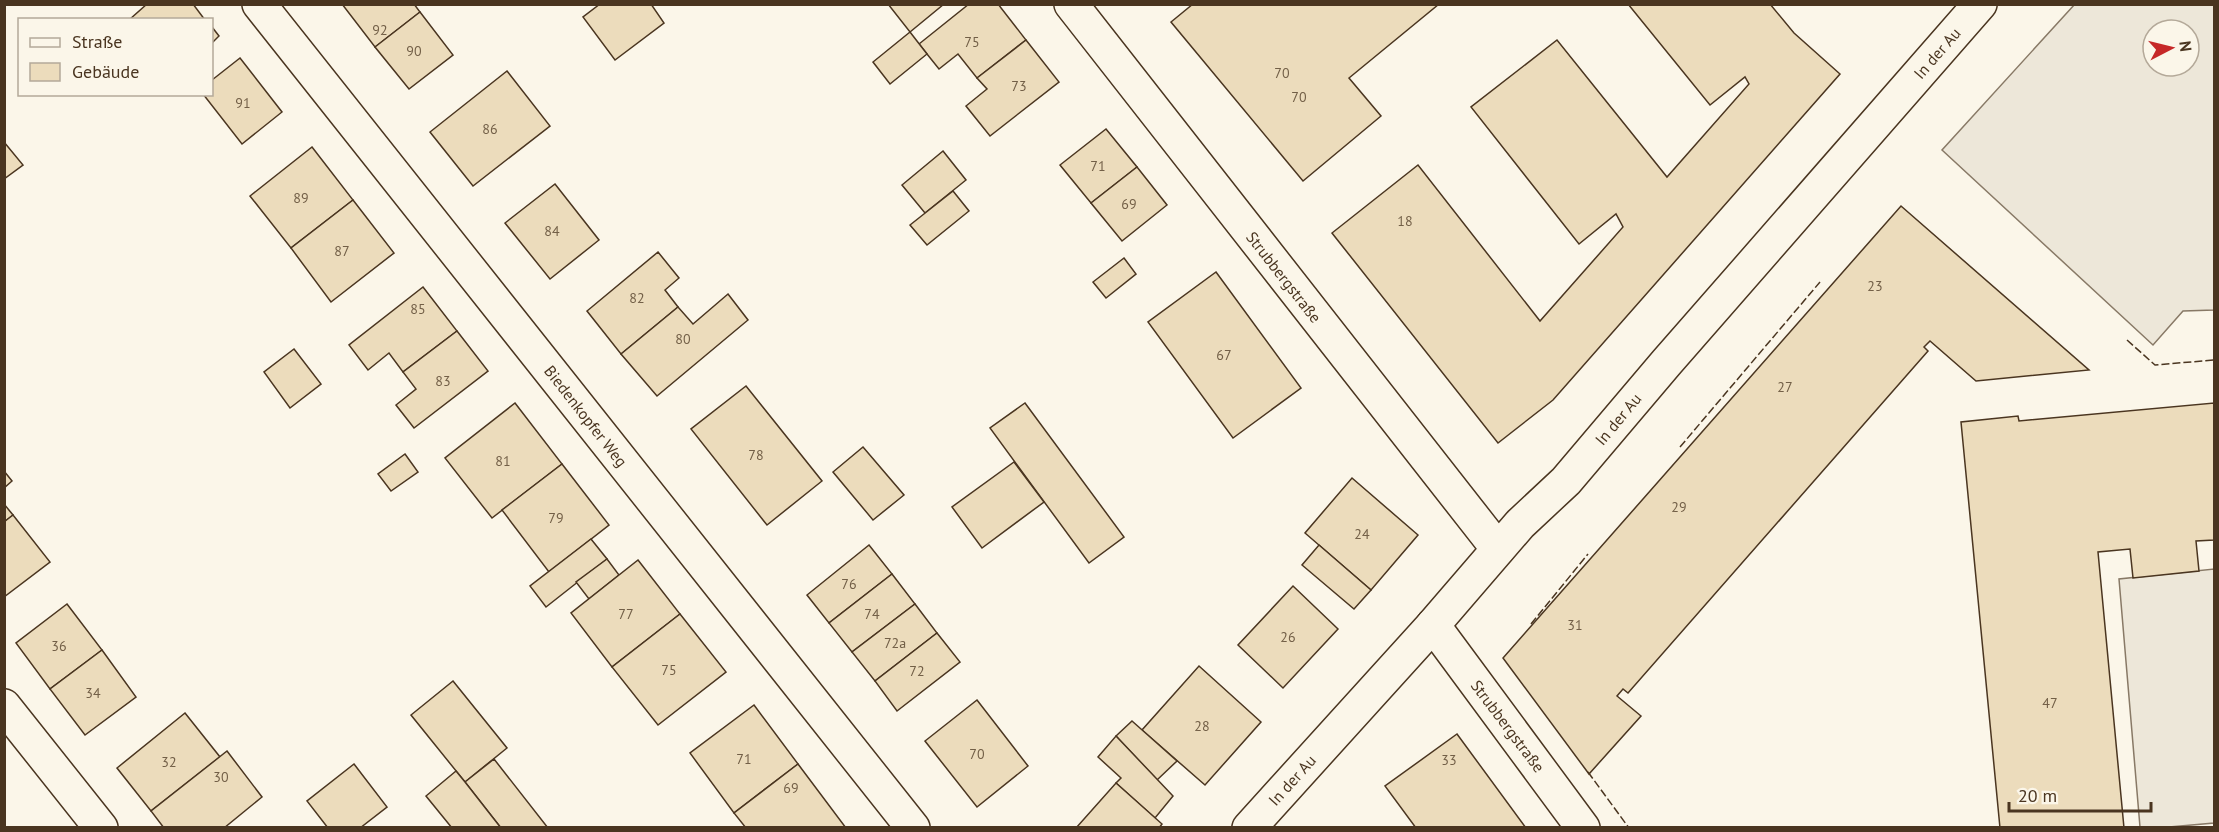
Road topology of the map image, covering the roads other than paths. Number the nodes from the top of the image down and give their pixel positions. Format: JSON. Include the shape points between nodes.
{"nodes":[{"id":1,"x":259,"y":4,"type":"edge"},
{"id":2,"x":1071,"y":4,"type":"edge"},
{"id":3,"x":1980,"y":4,"type":"edge"},
{"id":4,"x":1498,"y":549,"type":"junction"},
{"id":5,"x":1433,"y":626,"type":"junction"},
{"id":6,"x":4,"y":706,"type":"edge"},
{"id":7,"x":101,"y":828,"type":"edge"},
{"id":8,"x":913,"y":828,"type":"edge"},
{"id":9,"x":1249,"y":828,"type":"edge"},
{"id":10,"x":1583,"y":828,"type":"edge"}],
"edges":[{"from":1,"to":8,"type":"street","name":"Biedenkopfer Weg"},
{"from":2,"to":4,"type":"street","name":"Strubbergstraße"},
{"from":3,"to":4,"type":"street","name":"In der Au","via":[[1566,481]]},
{"from":4,"to":5,"type":"street","name":"In der Au"},
{"from":5,"to":9,"type":"street","name":"In der Au"},
{"from":5,"to":10,"type":"street","name":"Strubbergstraße"},
{"from":6,"to":7,"type":"street"}]}
